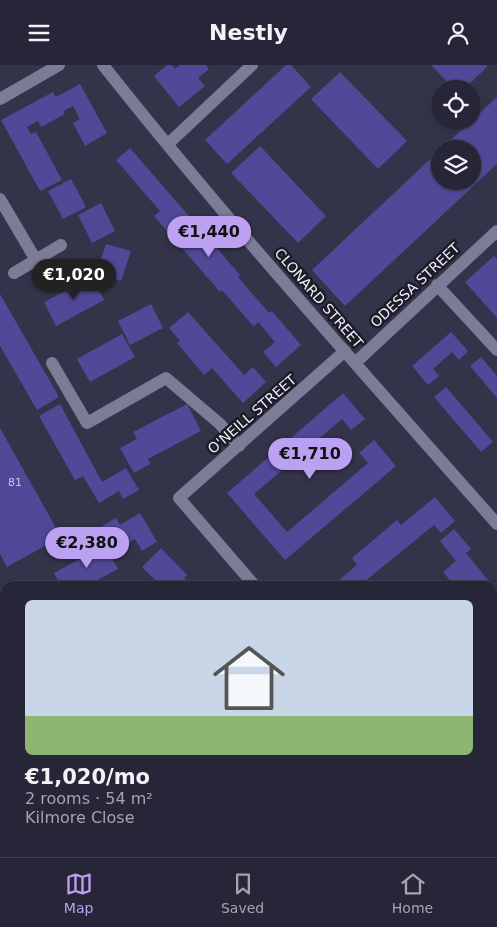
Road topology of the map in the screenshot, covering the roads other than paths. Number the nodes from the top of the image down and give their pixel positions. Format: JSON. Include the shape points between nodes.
{"nodes":[{"id":1,"x":59,"y":65,"type":"edge"},
{"id":2,"x":103,"y":65,"type":"edge"},
{"id":3,"x":252,"y":65,"type":"edge"},
{"id":4,"x":0,"y":99,"type":"edge"},
{"id":5,"x":168,"y":144,"type":"junction"},
{"id":6,"x":0,"y":199,"type":"edge"},
{"id":7,"x":497,"y":231,"type":"edge"},
{"id":8,"x":61,"y":245,"type":"dead end"},
{"id":9,"x":36,"y":261,"type":"junction"},
{"id":10,"x":14,"y":273,"type":"dead end"},
{"id":11,"x":437,"y":285,"type":"junction"},
{"id":12,"x":497,"y":350,"type":"edge"},
{"id":13,"x":345,"y":351,"type":"junction"},
{"id":14,"x":52,"y":363,"type":"dead end"},
{"id":15,"x":355,"y":363,"type":"junction"},
{"id":16,"x":239,"y":446,"type":"junction"},
{"id":17,"x":497,"y":524,"type":"edge"},
{"id":18,"x":245,"y":581,"type":"edge"}],
"edges":[{"from":1,"to":4,"type":"street"},
{"from":2,"to":5,"type":"street","name":"CLONARD STREET"},
{"from":3,"to":5,"type":"street"},
{"from":5,"to":13,"type":"street","name":"CLONARD STREET"},
{"from":6,"to":9,"type":"street"},
{"from":7,"to":11,"type":"street","name":"ODESSA STREET"},
{"from":8,"to":9,"type":"street"},
{"from":9,"to":10,"type":"street"},
{"from":11,"to":12,"type":"street"},
{"from":11,"to":15,"type":"street","name":"ODESSA STREET"},
{"from":13,"to":15,"type":"street","name":"CLONARD STREET"},
{"from":13,"to":16,"type":"street","name":"O'NEILL STREET"},
{"from":14,"to":16,"type":"street","via":[[87,423],[166,378],[220,424]]},
{"from":15,"to":17,"type":"street","name":"CLONARD STREET"},
{"from":16,"to":18,"type":"street","name":"O'NEILL STREET","via":[[179,499]]}]}
